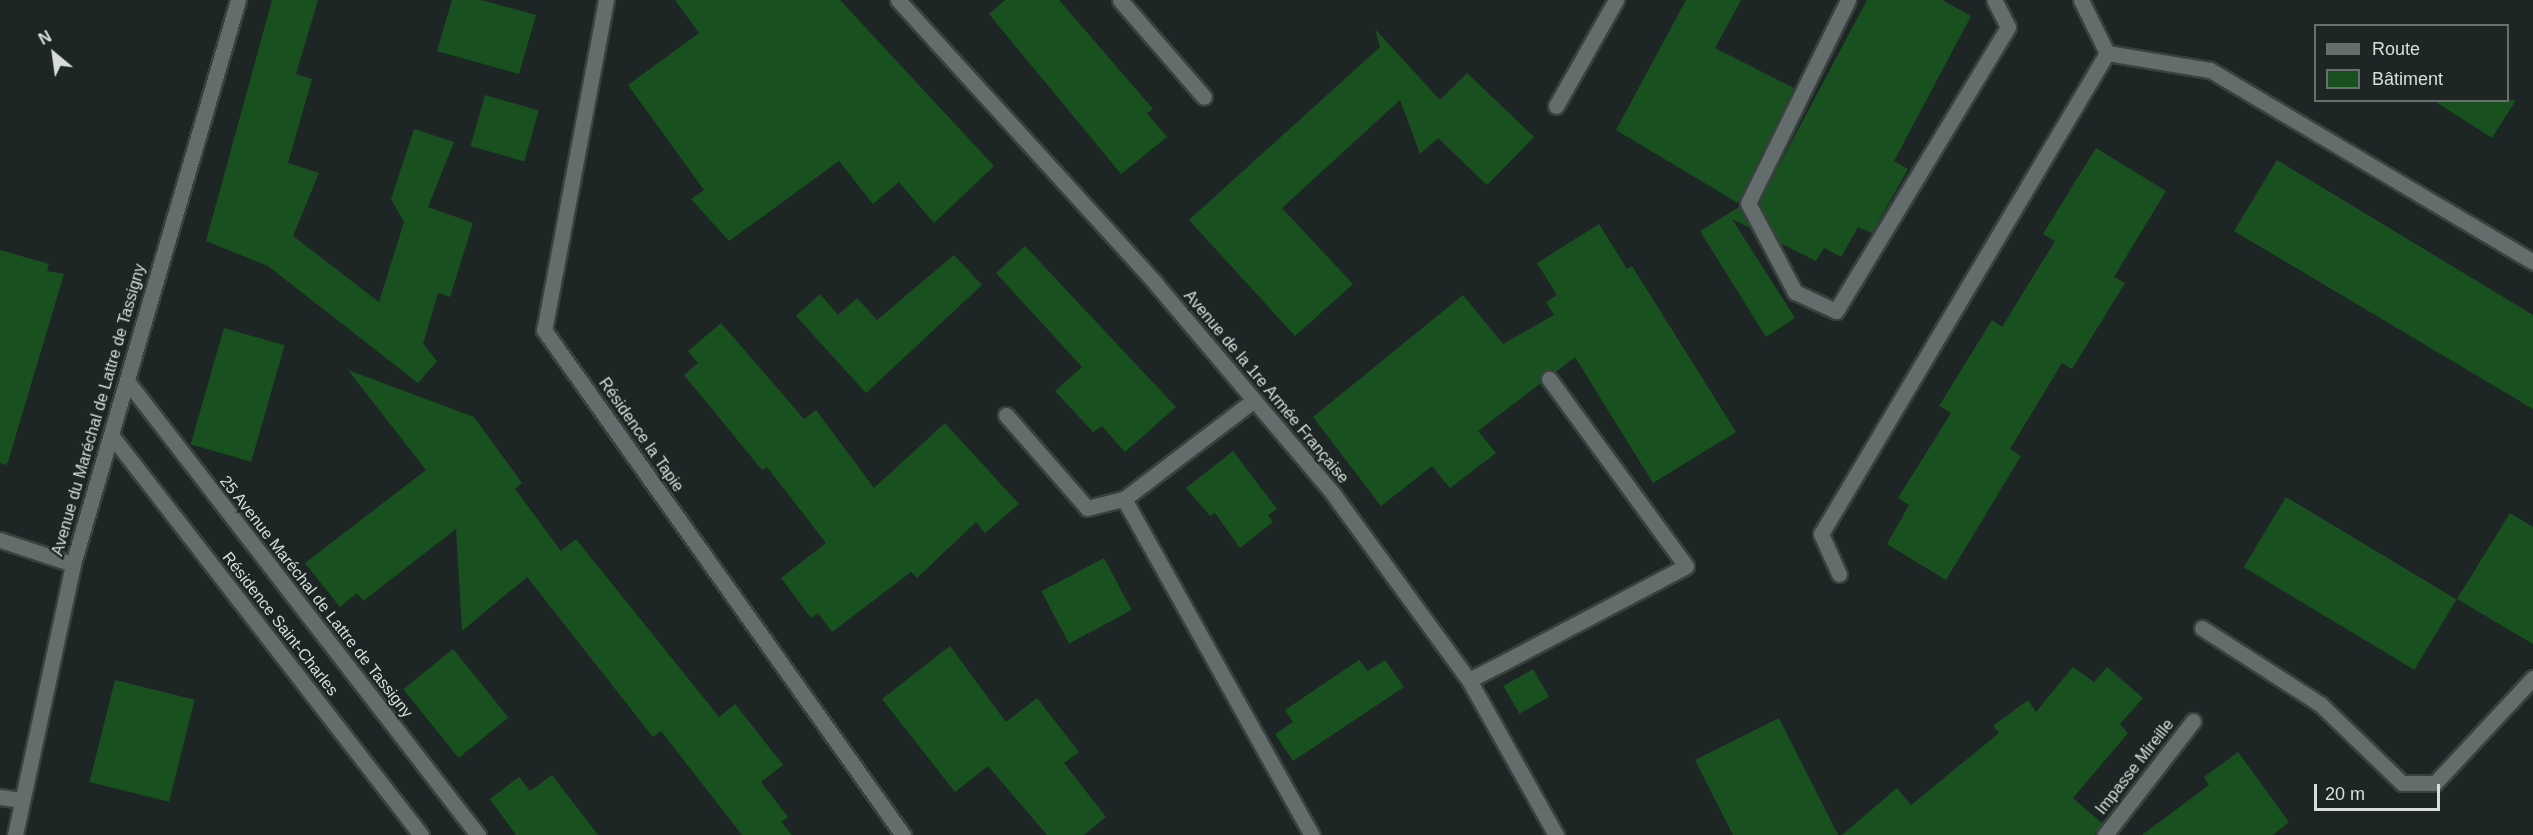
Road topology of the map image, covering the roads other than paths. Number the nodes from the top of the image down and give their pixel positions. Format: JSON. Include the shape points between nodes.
{"nodes":[{"id":1,"x":238,"y":0,"type":"edge"},
{"id":2,"x":606,"y":0,"type":"edge"},
{"id":3,"x":898,"y":0,"type":"edge"},
{"id":4,"x":1120,"y":0,"type":"edge"},
{"id":5,"x":1616,"y":0,"type":"edge"},
{"id":6,"x":1848,"y":0,"type":"edge"},
{"id":7,"x":1994,"y":0,"type":"edge"},
{"id":8,"x":2082,"y":0,"type":"edge"},
{"id":9,"x":2108,"y":53,"type":"junction"},
{"id":10,"x":1204,"y":97,"type":"dead end"},
{"id":11,"x":1556,"y":106,"type":"dead end"},
{"id":12,"x":2533,"y":262,"type":"edge"},
{"id":13,"x":1549,"y":379,"type":"dead end"},
{"id":14,"x":127,"y":381,"type":"junction"},
{"id":15,"x":1254,"y":400,"type":"junction"},
{"id":16,"x":1006,"y":415,"type":"dead end"},
{"id":17,"x":111,"y":435,"type":"junction"},
{"id":18,"x":1124,"y":499,"type":"junction"},
{"id":19,"x":0,"y":540,"type":"edge"},
{"id":20,"x":73,"y":564,"type":"junction"},
{"id":21,"x":1839,"y":574,"type":"dead end"},
{"id":22,"x":2202,"y":628,"type":"dead end"},
{"id":23,"x":2533,"y":678,"type":"edge"},
{"id":24,"x":1469,"y":680,"type":"junction"},
{"id":25,"x":2193,"y":721,"type":"dead end"},
{"id":26,"x":0,"y":797,"type":"edge"},
{"id":27,"x":22,"y":800,"type":"junction"},
{"id":28,"x":15,"y":835,"type":"edge"},
{"id":29,"x":421,"y":835,"type":"edge"},
{"id":30,"x":478,"y":835,"type":"edge"},
{"id":31,"x":903,"y":835,"type":"edge"},
{"id":32,"x":1312,"y":835,"type":"edge"},
{"id":33,"x":1556,"y":835,"type":"edge"},
{"id":34,"x":2105,"y":835,"type":"edge"}],
"edges":[{"from":1,"to":14,"type":"street","name":"Avenue du Maréchal de Lattre de Tassigny"},
{"from":2,"to":31,"type":"street","name":"Résidence la Tapie","via":[[544,330]]},
{"from":3,"to":15,"type":"street","name":"Avenue de la 1re Armée Française"},
{"from":4,"to":10,"type":"street"},
{"from":5,"to":11,"type":"street"},
{"from":6,"to":7,"type":"street","via":[[1748,203],[1795,292],[1836,311],[2008,27]]},
{"from":8,"to":9,"type":"street"},
{"from":9,"to":12,"type":"street","via":[[2210,70]]},
{"from":9,"to":21,"type":"street","via":[[1821,534]]},
{"from":13,"to":24,"type":"street","via":[[1686,566]]},
{"from":14,"to":17,"type":"street","name":"Avenue du Maréchal de Lattre de Tassigny"},
{"from":14,"to":30,"type":"street","name":"25 Avenue Maréchal de Lattre de Tassigny"},
{"from":15,"to":18,"type":"street"},
{"from":15,"to":24,"type":"street","name":"Avenue de la 1re Armée Française","via":[[1331,491]]},
{"from":16,"to":18,"type":"street","via":[[1087,508]]},
{"from":17,"to":20,"type":"street","name":"Avenue du Maréchal de Lattre de Tassigny"},
{"from":17,"to":29,"type":"street","name":"Résidence Saint-Charles"},
{"from":18,"to":32,"type":"street"},
{"from":19,"to":20,"type":"street"},
{"from":20,"to":27,"type":"street","name":"Avenue du Maréchal de Lattre de Tassigny"},
{"from":22,"to":23,"type":"street","via":[[2320,704],[2402,783],[2435,783]]},
{"from":24,"to":33,"type":"street","name":"Avenue de la 1re Armée Française"},
{"from":25,"to":34,"type":"street","name":"Impasse Mireille"},
{"from":26,"to":27,"type":"street"},
{"from":27,"to":28,"type":"street","name":"Avenue du Maréchal de Lattre de Tassigny"}]}
